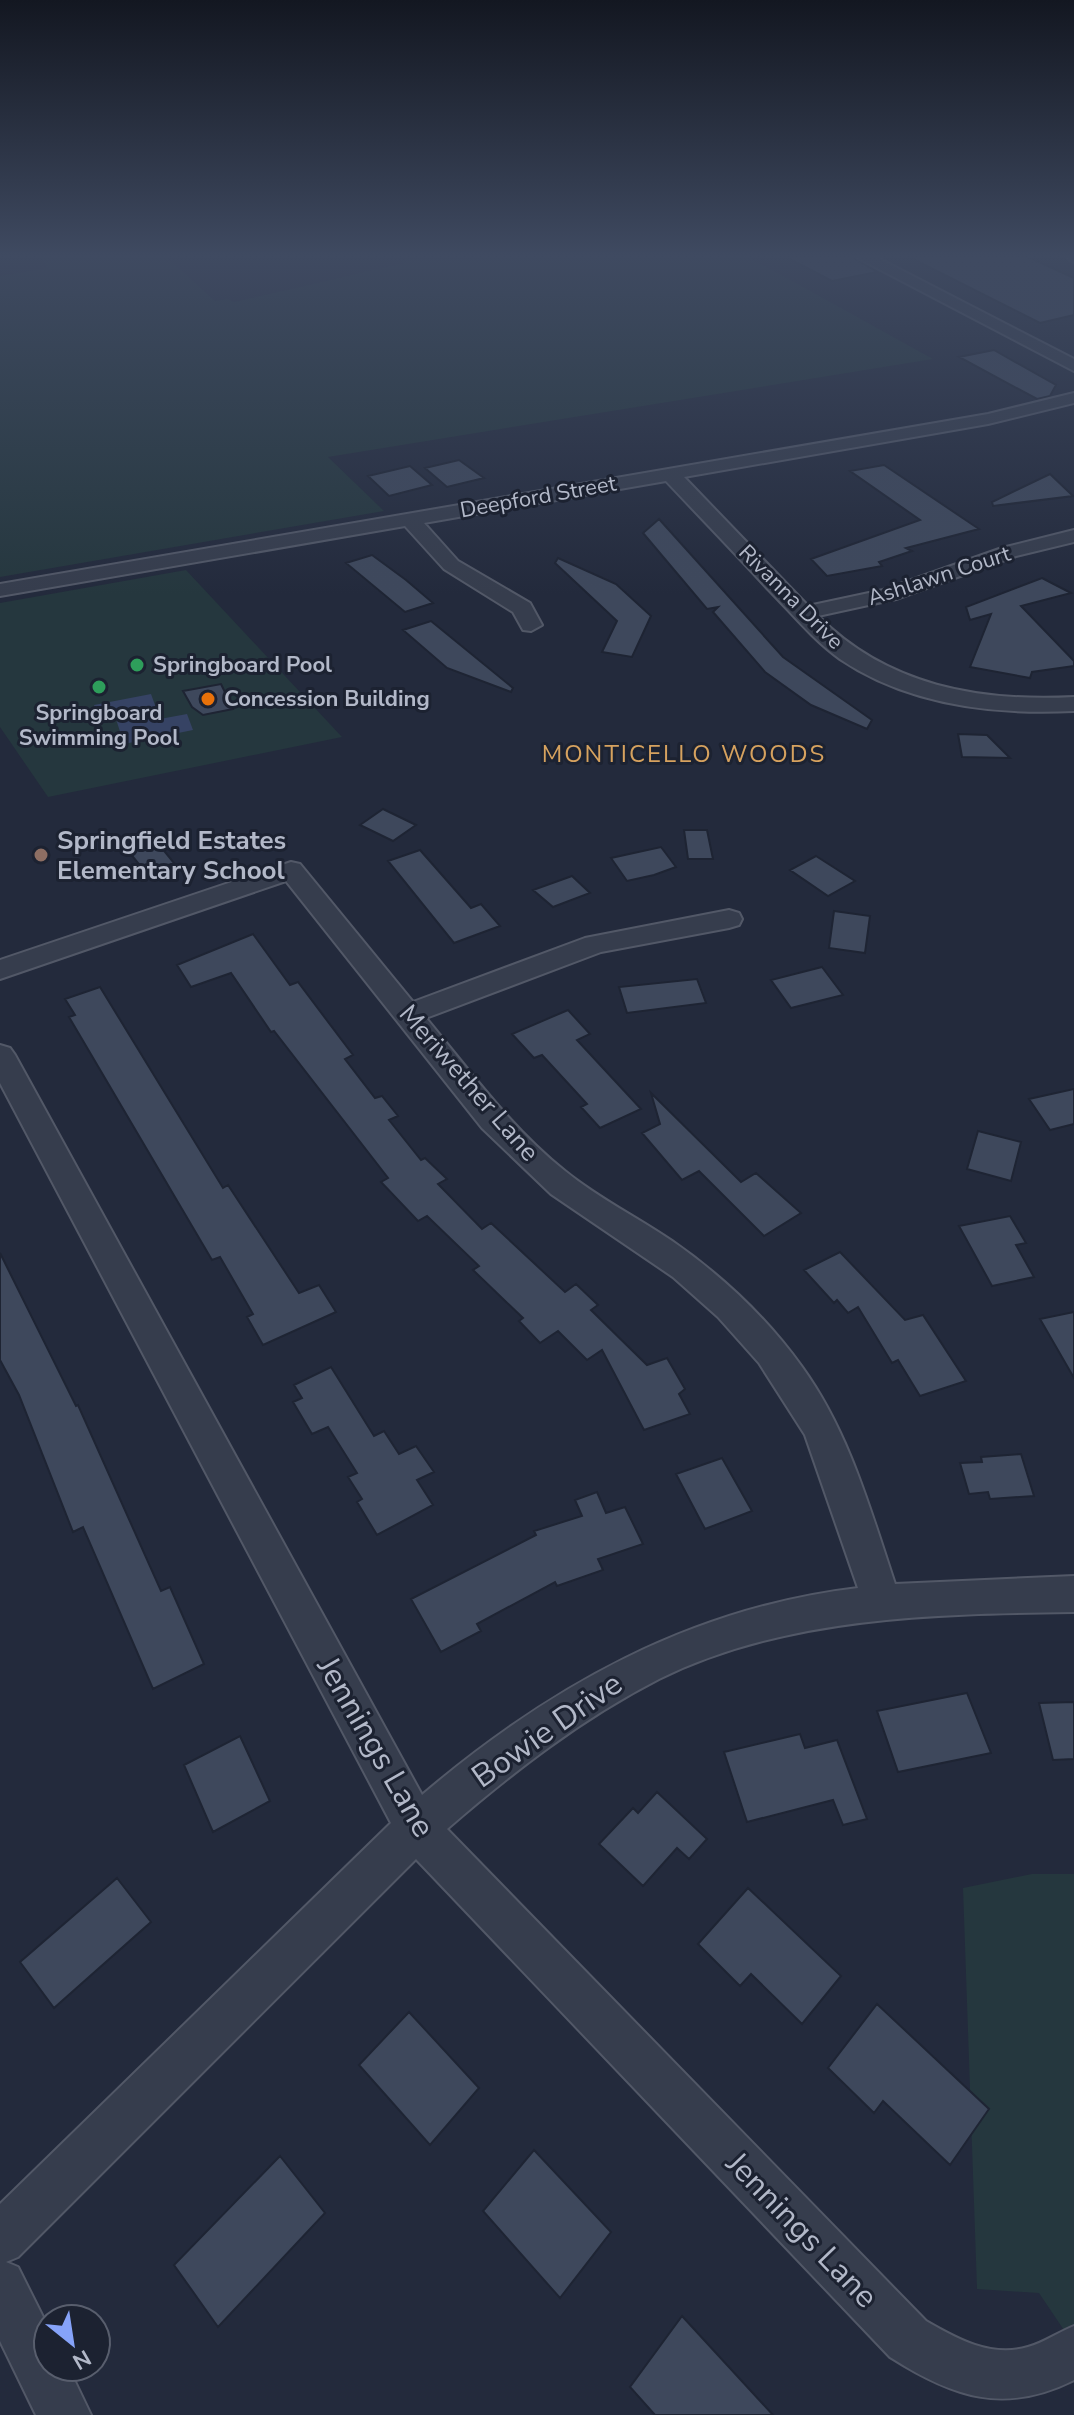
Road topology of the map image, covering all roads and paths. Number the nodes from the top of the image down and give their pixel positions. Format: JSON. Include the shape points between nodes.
{"nodes":[{"id":1,"x":1074,"y":398,"type":"edge"},
{"id":2,"x":670,"y":474,"type":"junction"},
{"id":3,"x":410,"y":519,"type":"junction"},
{"id":4,"x":1074,"y":536,"type":"edge"},
{"id":5,"x":0,"y":590,"type":"edge"},
{"id":6,"x":804,"y":613,"type":"junction"},
{"id":7,"x":531,"y":625,"type":"dead end"},
{"id":8,"x":1074,"y":704,"type":"edge"},
{"id":9,"x":729,"y":919,"type":"dead end"},
{"id":10,"x":0,"y":970,"type":"edge"},
{"id":11,"x":409,"y":1014,"type":"junction"},
{"id":12,"x":0,"y":1055,"type":"edge"},
{"id":13,"x":1074,"y":1594,"type":"edge"},
{"id":14,"x":882,"y":1601,"type":"junction"},
{"id":15,"x":417,"y":1829,"type":"junction"},
{"id":16,"x":0,"y":2239,"type":"edge"},
{"id":17,"x":0,"y":2285,"type":"edge"},
{"id":18,"x":1074,"y":2352,"type":"edge"},
{"id":19,"x":64,"y":2415,"type":"edge"}],
"edges":[{"from":1,"to":2,"type":"street","name":"Deepford Street","via":[[988,419]]},
{"from":2,"to":3,"type":"street","name":"Deepford Street"},
{"from":2,"to":6,"type":"street","name":"Rivanna Drive"},
{"from":3,"to":5,"type":"street","name":"Deepford Street"},
{"from":3,"to":7,"type":"street","via":[[451,565],[514,603]]},
{"from":4,"to":6,"type":"street","name":"Ashlawn Court","via":[[1009,552],[889,595]]},
{"from":6,"to":8,"type":"street","name":"Rivanna Drive","via":[[852,656],[914,685],[991,703]]},
{"from":9,"to":11,"type":"street","via":[[595,944]]},
{"from":10,"to":11,"type":"street","name":"Meriwether Lane","via":[[291,870]]},
{"from":11,"to":14,"type":"street","name":"Meriwether Lane","via":[[527,1156],[684,1267],[760,1340],[800,1395],[833,1456]]},
{"from":12,"to":15,"type":"street","name":"Jennings Lane"},
{"from":13,"to":14,"type":"street","name":"Bowie Drive"},
{"from":14,"to":15,"type":"street","name":"Bowie Drive","via":[[767,1621],[642,1666],[584,1696],[497,1757]]},
{"from":15,"to":16,"type":"street","name":"Bowie Drive"},
{"from":15,"to":18,"type":"street","name":"Jennings Lane","via":[[908,2339],[948,2364],[991,2376],[1034,2372]]},
{"from":17,"to":19,"type":"street"}]}
